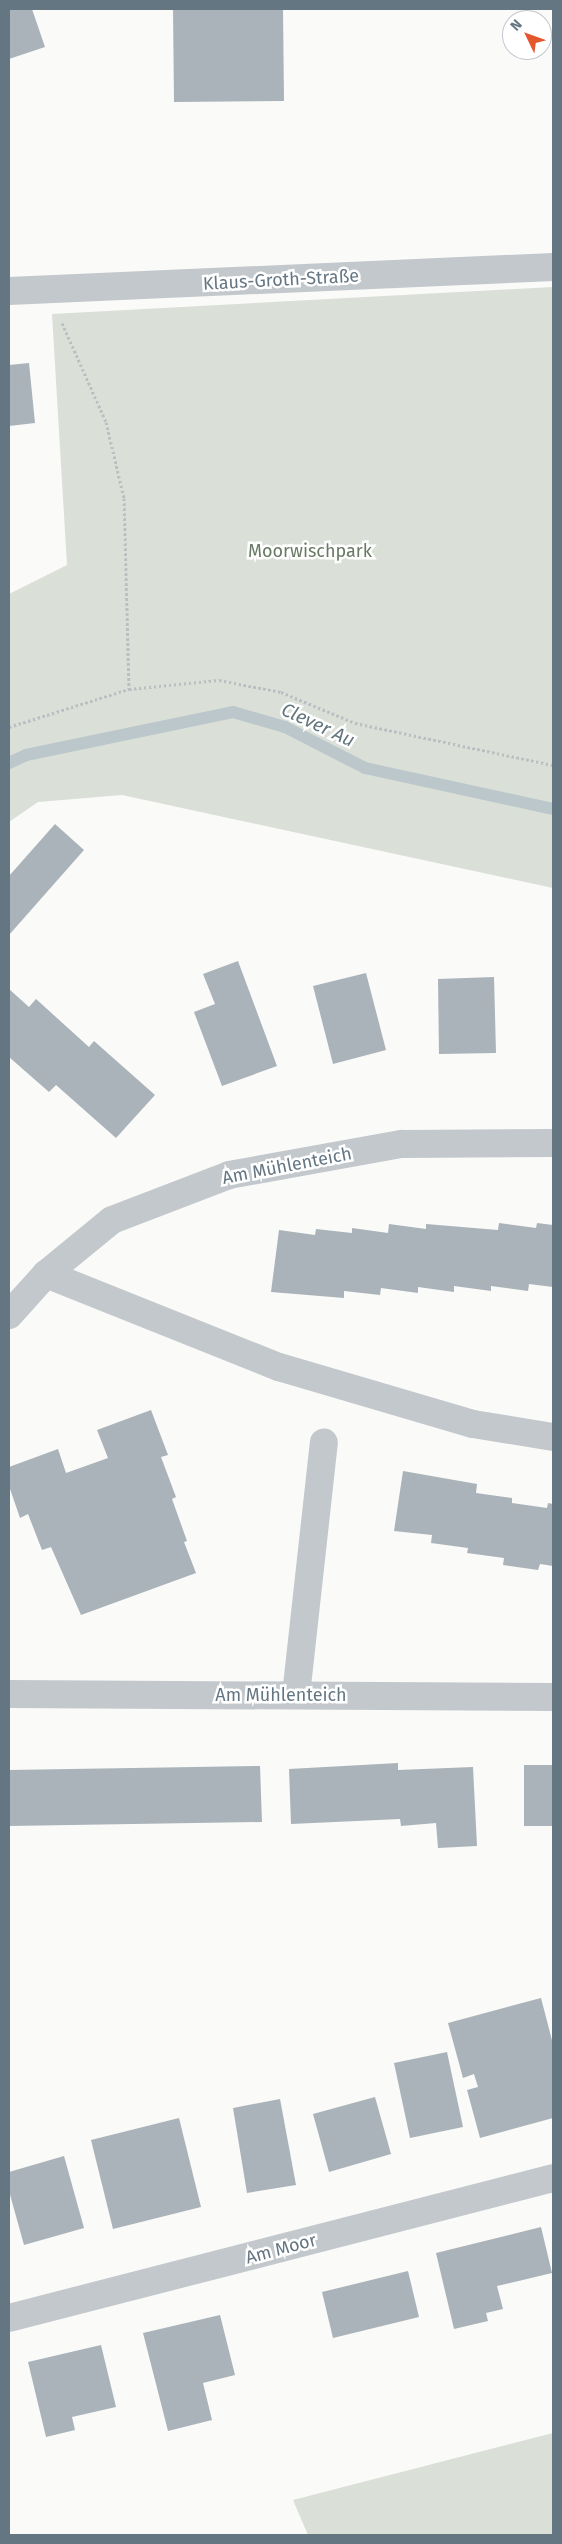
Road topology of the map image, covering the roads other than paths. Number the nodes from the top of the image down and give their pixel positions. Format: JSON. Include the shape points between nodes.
{"nodes":[{"id":1,"x":553,"y":267,"type":"edge"},
{"id":2,"x":9,"y":291,"type":"edge"},
{"id":3,"x":553,"y":1143,"type":"edge"},
{"id":4,"x":46,"y":1274,"type":"junction"},
{"id":5,"x":9,"y":1315,"type":"edge"},
{"id":6,"x":553,"y":1437,"type":"edge"},
{"id":7,"x":324,"y":1443,"type":"dead end"},
{"id":8,"x":9,"y":1694,"type":"edge"},
{"id":9,"x":296,"y":1695,"type":"junction"},
{"id":10,"x":553,"y":1698,"type":"edge"},
{"id":11,"x":553,"y":2178,"type":"edge"},
{"id":12,"x":9,"y":2318,"type":"edge"}],
"edges":[{"from":1,"to":2,"type":"street","name":"Klaus-Groth-Straße"},
{"from":3,"to":4,"type":"street","name":"Am Mühlenteich","via":[[402,1144],[229,1175],[112,1220]]},
{"from":4,"to":5,"type":"street","name":"Am Mühlenteich"},
{"from":4,"to":6,"type":"street","via":[[279,1367],[473,1424]]},
{"from":7,"to":9,"type":"street"},
{"from":8,"to":9,"type":"street","name":"Am Mühlenteich"},
{"from":9,"to":10,"type":"street","name":"Am Mühlenteich"},
{"from":11,"to":12,"type":"street","name":"Am Moor"}]}
